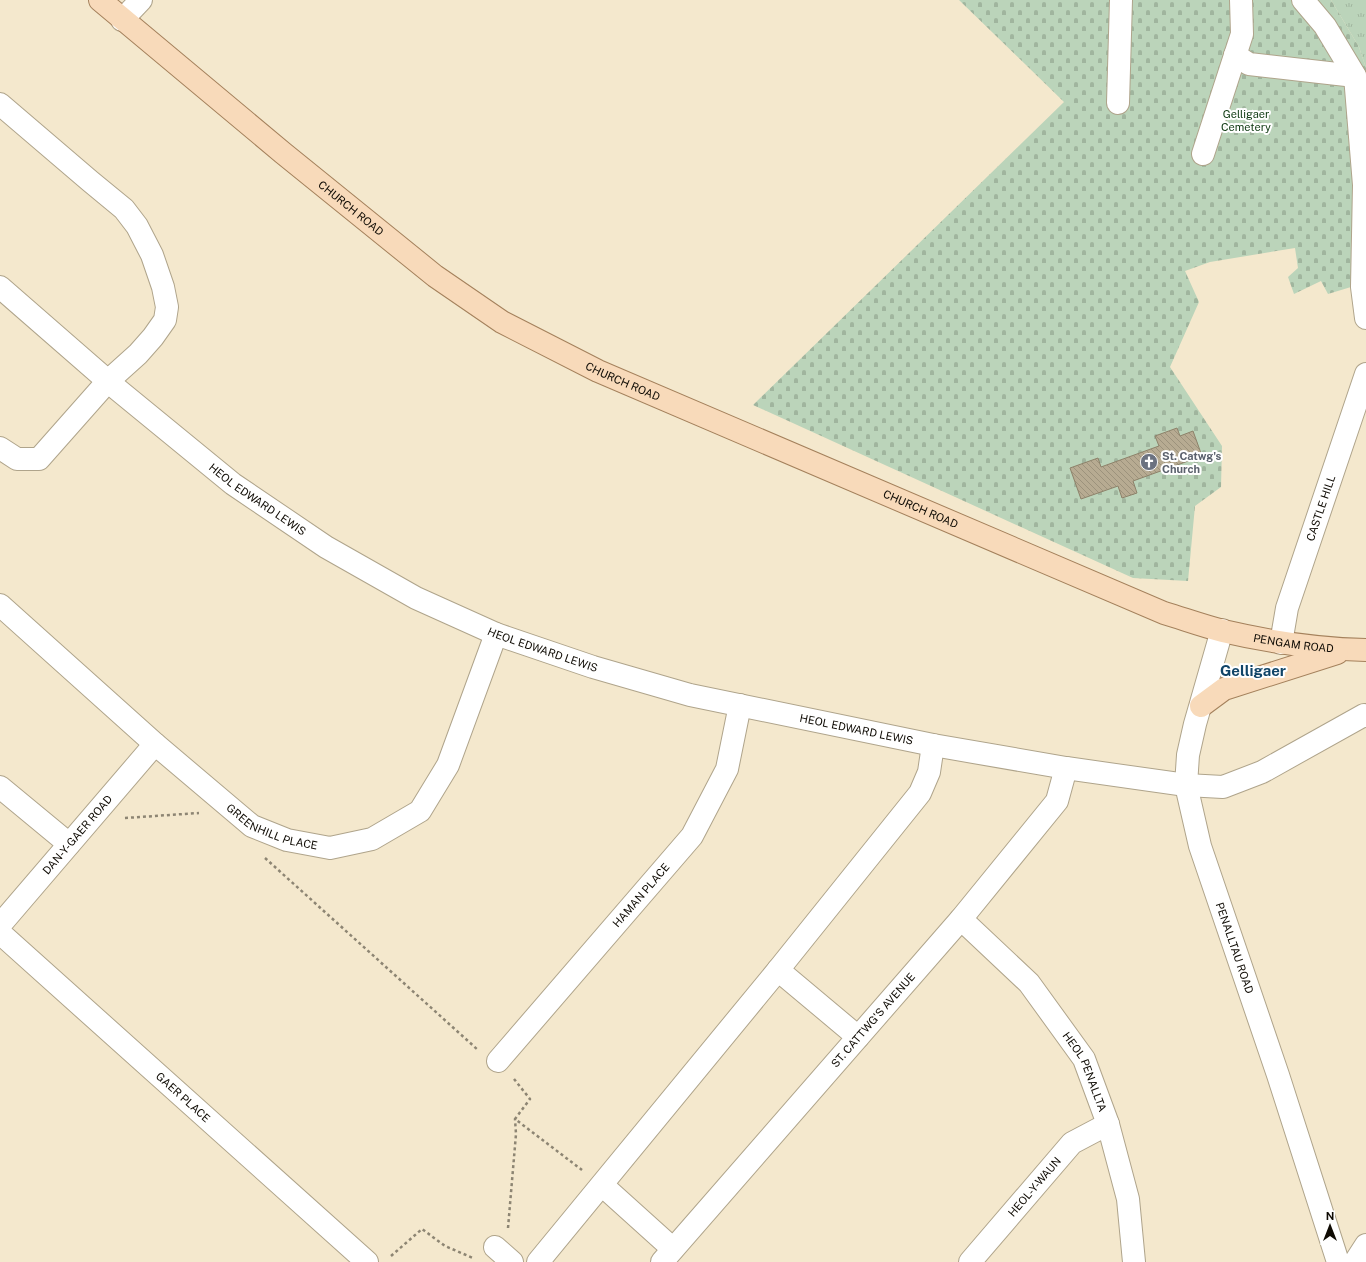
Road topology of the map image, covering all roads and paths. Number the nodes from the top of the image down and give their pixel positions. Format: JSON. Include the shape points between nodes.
{"nodes":[{"id":1,"x":100,"y":0,"type":"edge"},
{"id":2,"x":141,"y":0,"type":"edge"},
{"id":3,"x":1121,"y":0,"type":"edge"},
{"id":4,"x":1241,"y":0,"type":"edge"},
{"id":5,"x":1303,"y":0,"type":"edge"},
{"id":6,"x":122,"y":20,"type":"junction"},
{"id":7,"x":1235,"y":55,"type":"junction"},
{"id":8,"x":1355,"y":76,"type":"junction"},
{"id":9,"x":1118,"y":103,"type":"dead end"},
{"id":10,"x":0,"y":104,"type":"edge"},
{"id":11,"x":1203,"y":154,"type":"dead end"},
{"id":12,"x":0,"y":287,"type":"edge"},
{"id":13,"x":1366,"y":318,"type":"edge"},
{"id":14,"x":1366,"y":374,"type":"edge"},
{"id":15,"x":108,"y":381,"type":"junction"},
{"id":16,"x":0,"y":448,"type":"edge"},
{"id":17,"x":0,"y":605,"type":"edge"},
{"id":18,"x":1222,"y":630,"type":"junction"},
{"id":19,"x":496,"y":634,"type":"junction"},
{"id":20,"x":1281,"y":643,"type":"junction"},
{"id":21,"x":1356,"y":650,"type":"edge"},
{"id":22,"x":740,"y":705,"type":"junction"},
{"id":23,"x":1201,"y":706,"type":"junction"},
{"id":24,"x":1366,"y":716,"type":"edge"},
{"id":25,"x":155,"y":744,"type":"junction"},
{"id":26,"x":933,"y":745,"type":"junction"},
{"id":27,"x":1066,"y":768,"type":"junction"},
{"id":28,"x":1186,"y":785,"type":"junction"},
{"id":29,"x":0,"y":787,"type":"edge"},
{"id":30,"x":206,"y":813,"type":"dead end"},
{"id":31,"x":90,"y":820,"type":"junction"},
{"id":32,"x":69,"y":844,"type":"junction"},
{"id":33,"x":261,"y":855,"type":"dead end"},
{"id":34,"x":961,"y":919,"type":"junction"},
{"id":35,"x":0,"y":925,"type":"edge"},
{"id":36,"x":0,"y":933,"type":"edge"},
{"id":37,"x":778,"y":970,"type":"junction"},
{"id":38,"x":858,"y":1037,"type":"junction"},
{"id":39,"x":498,"y":1061,"type":"junction"},
{"id":40,"x":515,"y":1119,"type":"junction"},
{"id":41,"x":1108,"y":1124,"type":"junction"},
{"id":42,"x":602,"y":1185,"type":"junction"},
{"id":43,"x":1366,"y":1245,"type":"edge"},
{"id":44,"x":667,"y":1255,"type":"edge"},
{"id":45,"x":505,"y":1256,"type":"edge"},
{"id":46,"x":390,"y":1257,"type":"dead end"},
{"id":47,"x":478,"y":1259,"type":"dead end"},
{"id":48,"x":367,"y":1262,"type":"edge"},
{"id":49,"x":538,"y":1262,"type":"edge"},
{"id":50,"x":970,"y":1262,"type":"edge"},
{"id":51,"x":1134,"y":1262,"type":"edge"},
{"id":52,"x":1338,"y":1262,"type":"edge"},
{"id":53,"x":1356,"y":1262,"type":"edge"}],
"edges":[{"from":1,"to":6,"type":"main road","name":"CHURCH ROAD"},
{"from":2,"to":6,"type":"street"},
{"from":3,"to":9,"type":"street"},
{"from":4,"to":7,"type":"street","via":[[1242,34]]},
{"from":5,"to":8,"type":"street","via":[[1325,26]]},
{"from":6,"to":18,"type":"main road","name":"CHURCH ROAD","via":[[435,276],[502,322],[598,372],[863,486],[1164,613]]},
{"from":7,"to":8,"type":"street","via":[[1249,64]]},
{"from":7,"to":11,"type":"street"},
{"from":8,"to":13,"type":"street","via":[[1364,185],[1362,287]]},
{"from":10,"to":15,"type":"street","via":[[124,209],[137,226],[152,255],[167,307],[165,320],[138,354]]},
{"from":12,"to":15,"type":"street","name":"HEOL EDWARD LEWIS"},
{"from":14,"to":20,"type":"street","name":"CASTLE HILL","via":[[1287,608]]},
{"from":15,"to":16,"type":"street","via":[[39,459],[17,459]]},
{"from":15,"to":19,"type":"street","name":"HEOL EDWARD LEWIS","via":[[234,484],[326,547],[416,598]]},
{"from":17,"to":25,"type":"street","name":"GREENHILL PLACE"},
{"from":18,"to":20,"type":"main road","name":"PENGAM ROAD"},
{"from":18,"to":23,"type":"street","name":"PENALLTAU ROAD"},
{"from":19,"to":22,"type":"street","name":"HEOL EDWARD LEWIS","via":[[593,667]]},
{"from":19,"to":25,"type":"street","name":"GREENHILL PLACE","via":[[448,766],[420,811],[372,839],[330,848],[287,840],[252,826]]},
{"from":20,"to":21,"type":"main road","name":"PENGAM ROAD"},
{"from":21,"to":23,"type":"main road","via":[[1224,689]]},
{"from":22,"to":26,"type":"street","name":"HEOL EDWARD LEWIS"},
{"from":22,"to":39,"type":"street","name":"HAMAN PLACE","via":[[727,769],[692,836]]},
{"from":23,"to":28,"type":"street","name":"PENALLTAU ROAD","via":[[1188,755]]},
{"from":24,"to":28,"type":"street","name":"HEOL EDWARD LEWIS","via":[[1262,772],[1223,787]]},
{"from":25,"to":31,"type":"street","name":"DAN-Y-GAER ROAD"},
{"from":26,"to":27,"type":"street","name":"HEOL EDWARD LEWIS"},
{"from":26,"to":37,"type":"street","via":[[929,772],[920,793]]},
{"from":27,"to":28,"type":"street","name":"HEOL EDWARD LEWIS"},
{"from":27,"to":34,"type":"street","name":"ST. CATTWG'S AVENUE","via":[[1057,801]]},
{"from":28,"to":52,"type":"street","name":"PENALLTAU ROAD","via":[[1200,846]]},
{"from":29,"to":32,"type":"street"},
{"from":30,"to":31,"type":"path"},
{"from":31,"to":32,"type":"street","name":"DAN-Y-GAER ROAD"},
{"from":32,"to":35,"type":"street","name":"DAN-Y-GAER ROAD"},
{"from":33,"to":39,"type":"path","via":[[480,1053]]},
{"from":34,"to":38,"type":"street","name":"ST. CATTWG'S AVENUE"},
{"from":34,"to":41,"type":"street","name":"HEOL PENALLTA","via":[[1029,983],[1084,1059]]},
{"from":36,"to":48,"type":"street","name":"GAER PLACE"},
{"from":37,"to":38,"type":"street"},
{"from":37,"to":42,"type":"street"},
{"from":38,"to":44,"type":"street","name":"ST. CATTWG'S AVENUE"},
{"from":39,"to":40,"type":"path","via":[[530,1099]]},
{"from":40,"to":42,"type":"path"},
{"from":40,"to":45,"type":"path","via":[[516,1134]]},
{"from":41,"to":50,"type":"street","name":"HEOL-Y-WAUN","via":[[1072,1143]]},
{"from":41,"to":51,"type":"street","name":"HEOL PENALLTA","via":[[1128,1199]]},
{"from":42,"to":44,"type":"street"},
{"from":42,"to":49,"type":"street"},
{"from":43,"to":53,"type":"street"},
{"from":46,"to":47,"type":"path","via":[[422,1229],[445,1246]]}]}
